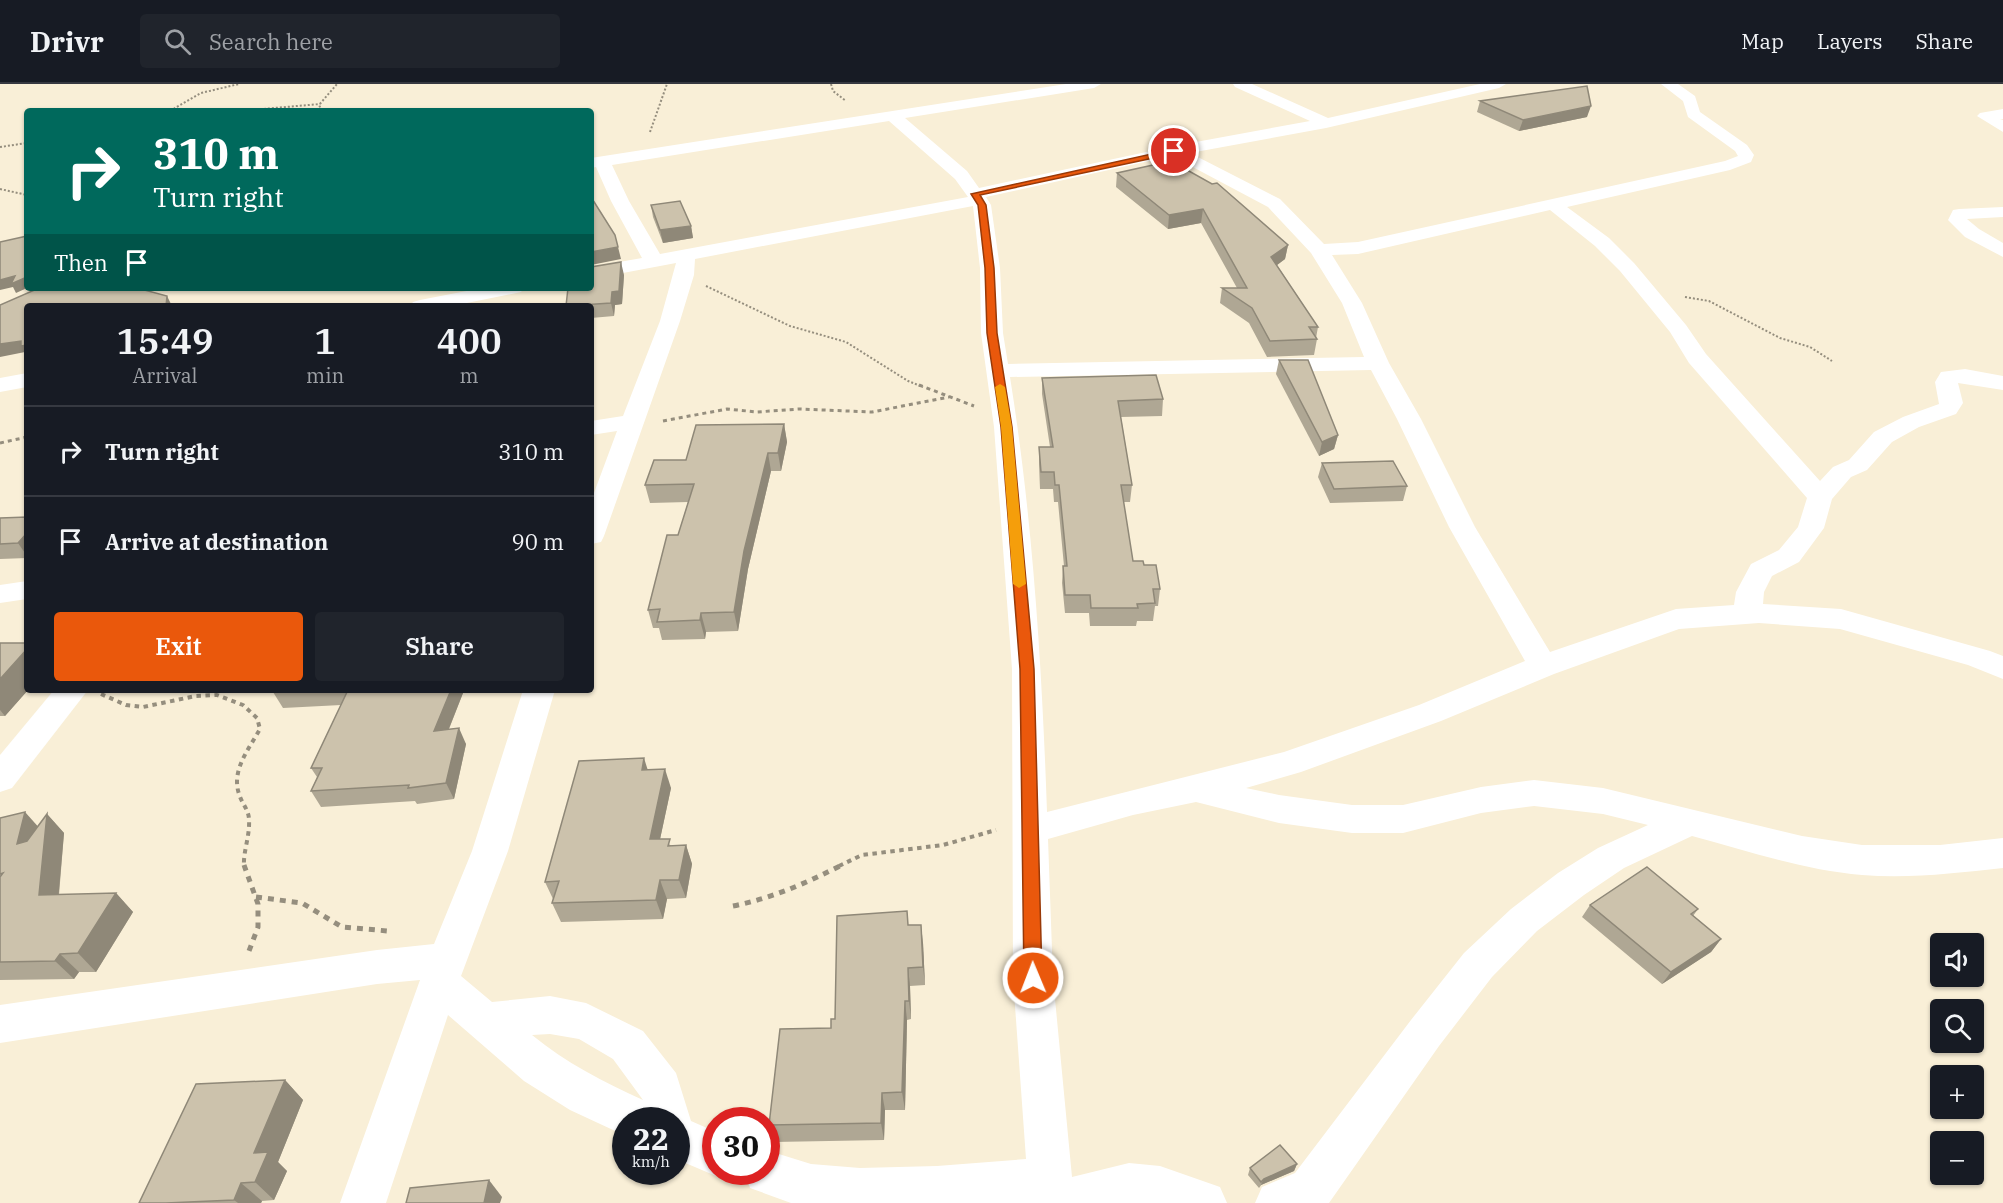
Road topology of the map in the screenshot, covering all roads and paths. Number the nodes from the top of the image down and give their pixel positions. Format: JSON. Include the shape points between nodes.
{"nodes":[{"id":1,"x":239,"y":84,"type":"edge"},
{"id":2,"x":337,"y":84,"type":"edge"},
{"id":3,"x":667,"y":84,"type":"edge"},
{"id":4,"x":1094,"y":84,"type":"edge"},
{"id":5,"x":1240,"y":84,"type":"edge"},
{"id":6,"x":1499,"y":84,"type":"edge"},
{"id":7,"x":1668,"y":84,"type":"edge"},
{"id":8,"x":320,"y":104,"type":"junction"},
{"id":9,"x":175,"y":108,"type":"edge"},
{"id":10,"x":274,"y":108,"type":"edge"},
{"id":11,"x":321,"y":108,"type":"edge"},
{"id":12,"x":2003,"y":114,"type":"edge"},
{"id":13,"x":892,"y":115,"type":"junction"},
{"id":14,"x":1326,"y":123,"type":"junction"},
{"id":15,"x":2003,"y":127,"type":"edge"},
{"id":16,"x":650,"y":133,"type":"dead end"},
{"id":17,"x":24,"y":143,"type":"edge"},
{"id":18,"x":0,"y":147,"type":"edge"},
{"id":19,"x":1174,"y":151,"type":"junction"},
{"id":20,"x":597,"y":162,"type":"edge"},
{"id":21,"x":0,"y":189,"type":"edge"},
{"id":22,"x":24,"y":194,"type":"edge"},
{"id":23,"x":977,"y":197,"type":"junction"},
{"id":24,"x":1554,"y":205,"type":"junction"},
{"id":25,"x":2003,"y":212,"type":"edge"},
{"id":26,"x":1319,"y":250,"type":"junction"},
{"id":27,"x":2003,"y":251,"type":"edge"},
{"id":28,"x":654,"y":261,"type":"junction"},
{"id":29,"x":685,"y":266,"type":"junction"},
{"id":30,"x":594,"y":272,"type":"edge"},
{"id":31,"x":498,"y":291,"type":"edge"},
{"id":32,"x":1654,"y":300,"type":"junction"},
{"id":33,"x":436,"y":303,"type":"edge"},
{"id":34,"x":1832,"y":361,"type":"dead end"},
{"id":35,"x":1378,"y":363,"type":"junction"},
{"id":36,"x":998,"y":371,"type":"junction"},
{"id":37,"x":24,"y":381,"type":"edge"},
{"id":38,"x":2003,"y":383,"type":"edge"},
{"id":39,"x":0,"y":385,"type":"edge"},
{"id":40,"x":950,"y":397,"type":"junction"},
{"id":41,"x":1005,"y":418,"type":"junction"},
{"id":42,"x":631,"y":425,"type":"junction"},
{"id":43,"x":594,"y":428,"type":"edge"},
{"id":44,"x":24,"y":438,"type":"edge"},
{"id":45,"x":0,"y":443,"type":"edge"},
{"id":46,"x":1820,"y":497,"type":"junction"},
{"id":47,"x":594,"y":528,"type":"edge"},
{"id":48,"x":24,"y":590,"type":"edge"},
{"id":49,"x":0,"y":594,"type":"edge"},
{"id":50,"x":1748,"y":613,"type":"junction"},
{"id":51,"x":1543,"y":666,"type":"junction"},
{"id":52,"x":2003,"y":668,"type":"edge"},
{"id":53,"x":70,"y":693,"type":"edge"},
{"id":54,"x":100,"y":693,"type":"edge"},
{"id":55,"x":538,"y":693,"type":"edge"},
{"id":56,"x":0,"y":778,"type":"edge"},
{"id":57,"x":1196,"y":789,"type":"junction"},
{"id":58,"x":1689,"y":820,"type":"junction"},
{"id":59,"x":1031,"y":824,"type":"junction"},
{"id":60,"x":2003,"y":854,"type":"edge"},
{"id":61,"x":256,"y":897,"type":"junction"},
{"id":62,"x":733,"y":906,"type":"dead end"},
{"id":63,"x":440,"y":968,"type":"junction"},
{"id":64,"x":232,"y":991,"type":"junction"},
{"id":65,"x":487,"y":1021,"type":"junction"},
{"id":66,"x":0,"y":1024,"type":"edge"},
{"id":67,"x":666,"y":1107,"type":"edge"},
{"id":68,"x":612,"y":1108,"type":"edge"},
{"id":69,"x":780,"y":1177,"type":"edge"},
{"id":70,"x":1054,"y":1195,"type":"edge"},
{"id":71,"x":363,"y":1203,"type":"edge"},
{"id":72,"x":1204,"y":1203,"type":"edge"},
{"id":73,"x":1278,"y":1203,"type":"edge"}],
"edges":[{"from":1,"to":9,"type":"path","via":[[201,93]]},
{"from":2,"to":8,"type":"path"},
{"from":3,"to":16,"type":"path"},
{"from":4,"to":13,"type":"street"},
{"from":5,"to":14,"type":"street"},
{"from":6,"to":14,"type":"street"},
{"from":7,"to":24,"type":"street","via":[[1690,99],[1693,114],[1742,148],[1745,159]]},
{"from":8,"to":10,"type":"path"},
{"from":8,"to":11,"type":"path"},
{"from":12,"to":15,"type":"street","via":[[1985,116]]},
{"from":13,"to":20,"type":"street"},
{"from":13,"to":23,"type":"street","via":[[961,175]]},
{"from":14,"to":19,"type":"street"},
{"from":17,"to":18,"type":"path"},
{"from":19,"to":23,"type":"street"},
{"from":19,"to":26,"type":"street","via":[[1274,203]]},
{"from":20,"to":28,"type":"street"},
{"from":21,"to":22,"type":"path"},
{"from":23,"to":29,"type":"street"},
{"from":23,"to":36,"type":"street","via":[[982,205],[990,268],[992,333]]},
{"from":24,"to":26,"type":"street","via":[[1376,245]]},
{"from":24,"to":32,"type":"street","via":[[1602,242]]},
{"from":25,"to":27,"type":"street","via":[[1959,214],[1957,220]]},
{"from":26,"to":35,"type":"street","via":[[1352,303]]},
{"from":28,"to":29,"type":"street"},
{"from":28,"to":30,"type":"street"},
{"from":29,"to":40,"type":"path","via":[[790,326],[846,342],[908,381]]},
{"from":29,"to":42,"type":"street"},
{"from":31,"to":33,"type":"street"},
{"from":32,"to":34,"type":"path","via":[[1688,297],[1709,301]]},
{"from":32,"to":46,"type":"street","via":[[1697,358]]},
{"from":35,"to":36,"type":"street"},
{"from":35,"to":51,"type":"street","via":[[1462,527]]},
{"from":36,"to":41,"type":"street"},
{"from":37,"to":39,"type":"street"},
{"from":38,"to":46,"type":"street","via":[[1948,377],[1948,409],[1883,437],[1866,458],[1842,472]]},
{"from":40,"to":41,"type":"path"},
{"from":40,"to":42,"type":"path","via":[[872,412],[710,410]]},
{"from":41,"to":59,"type":"street","via":[[1027,669]]},
{"from":42,"to":43,"type":"street"},
{"from":42,"to":47,"type":"street"},
{"from":44,"to":45,"type":"path"},
{"from":46,"to":50,"type":"street","via":[[1811,528],[1789,556],[1761,570],[1750,592]]},
{"from":48,"to":49,"type":"street"},
{"from":50,"to":51,"type":"street","via":[[1676,619]]},
{"from":50,"to":52,"type":"street","via":[[1841,619]]},
{"from":51,"to":57,"type":"street","via":[[1430,713],[1289,763]]},
{"from":53,"to":56,"type":"street"},
{"from":54,"to":61,"type":"path","via":[[126,705],[144,707],[217,695],[243,705],[257,718],[260,729],[238,768],[237,789],[249,812],[250,836],[244,862]]},
{"from":55,"to":63,"type":"street","via":[[490,851]]},
{"from":57,"to":58,"type":"street","via":[[1279,809],[1352,819],[1403,819],[1481,800],[1534,793],[1603,801]]},
{"from":57,"to":59,"type":"street"},
{"from":58,"to":60,"type":"street","via":[[1802,851],[1862,860],[1940,860]]},
{"from":58,"to":73,"type":"street","via":[[1611,858],[1524,920],[1478,965],[1311,1190]]},
{"from":59,"to":62,"type":"path","via":[[943,845],[862,855],[797,888]]},
{"from":59,"to":70,"type":"street","via":[[1033,978]]},
{"from":61,"to":63,"type":"path","via":[[302,903],[342,927],[399,932],[421,944]]},
{"from":61,"to":64,"type":"path","via":[[258,927]]},
{"from":63,"to":64,"type":"street","via":[[377,967]]},
{"from":63,"to":65,"type":"street"},
{"from":63,"to":71,"type":"street"},
{"from":64,"to":66,"type":"street"},
{"from":65,"to":67,"type":"street","via":[[550,1016],[586,1022],[628,1045],[661,1087]]},
{"from":65,"to":68,"type":"street","via":[[539,1067]]},
{"from":69,"to":70,"type":"street","via":[[811,1187],[860,1191],[937,1189]]},
{"from":70,"to":72,"type":"street","via":[[1129,1186],[1160,1189]]}]}
